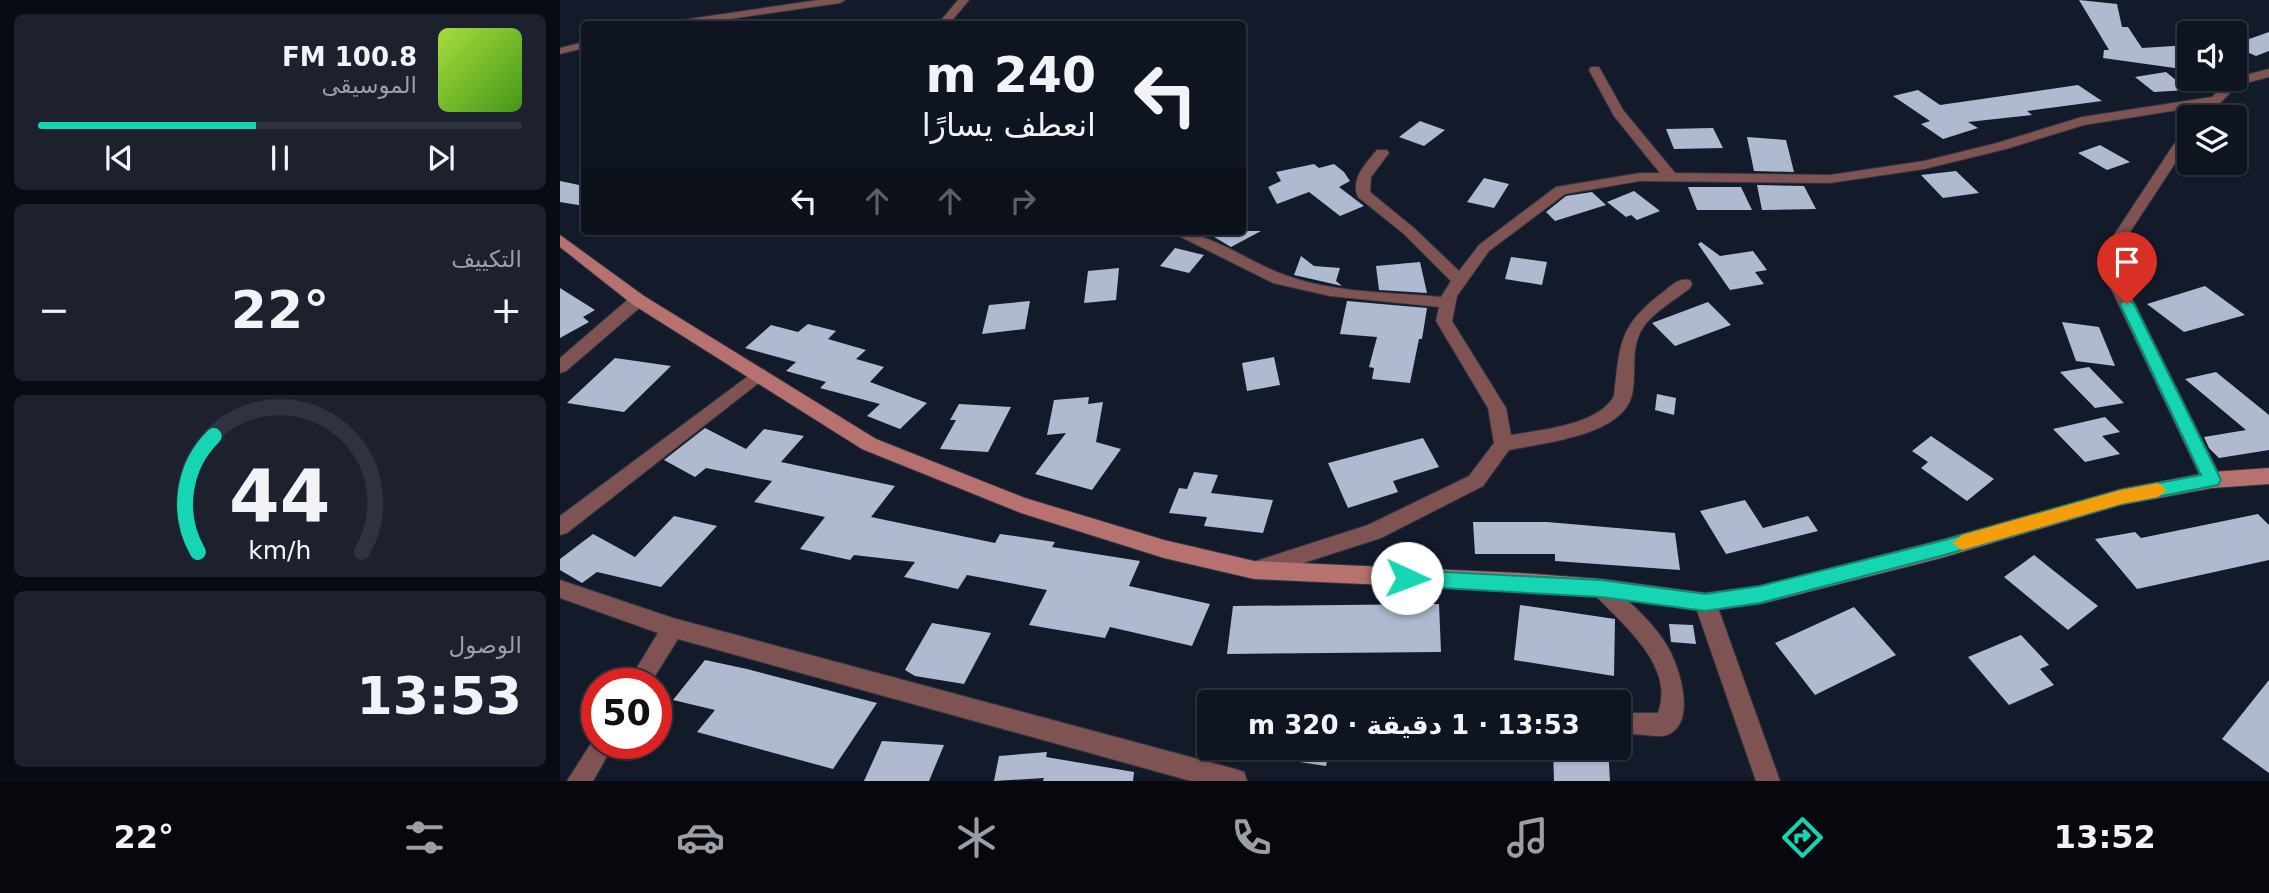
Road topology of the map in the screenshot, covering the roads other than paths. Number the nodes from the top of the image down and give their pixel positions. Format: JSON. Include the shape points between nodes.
{"nodes":[{"id":1,"x":841,"y":0,"type":"edge"},
{"id":2,"x":964,"y":0,"type":"edge"},
{"id":3,"x":697,"y":21,"type":"edge"},
{"id":4,"x":946,"y":21,"type":"edge"},
{"id":5,"x":581,"y":46,"type":"edge"},
{"id":6,"x":560,"y":51,"type":"edge"},
{"id":7,"x":1595,"y":70,"type":"dead end"},
{"id":8,"x":2269,"y":73,"type":"edge"},
{"id":9,"x":2216,"y":100,"type":"junction"},
{"id":10,"x":2211,"y":105,"type":"edge"},
{"id":11,"x":2177,"y":150,"type":"edge"},
{"id":12,"x":1382,"y":153,"type":"dead end"},
{"id":13,"x":1671,"y":178,"type":"junction"},
{"id":14,"x":1185,"y":235,"type":"edge"},
{"id":15,"x":560,"y":240,"type":"edge"},
{"id":16,"x":1460,"y":281,"type":"junction"},
{"id":17,"x":1684,"y":284,"type":"dead end"},
{"id":18,"x":638,"y":300,"type":"junction"},
{"id":19,"x":1448,"y":303,"type":"junction"},
{"id":20,"x":560,"y":367,"type":"edge"},
{"id":21,"x":758,"y":374,"type":"junction"},
{"id":22,"x":1503,"y":444,"type":"junction"},
{"id":23,"x":2269,"y":476,"type":"edge"},
{"id":24,"x":2212,"y":480,"type":"junction"},
{"id":25,"x":560,"y":527,"type":"edge"},
{"id":26,"x":1254,"y":570,"type":"junction"},
{"id":27,"x":560,"y":589,"type":"edge"},
{"id":28,"x":1601,"y":589,"type":"junction"},
{"id":29,"x":1705,"y":602,"type":"junction"},
{"id":30,"x":673,"y":628,"type":"junction"},
{"id":31,"x":648,"y":668,"type":"edge"},
{"id":32,"x":1631,"y":723,"type":"edge"},
{"id":33,"x":593,"y":759,"type":"edge"},
{"id":34,"x":579,"y":781,"type":"edge"},
{"id":35,"x":1235,"y":781,"type":"edge"},
{"id":36,"x":1768,"y":781,"type":"edge"}],
"edges":[{"from":1,"to":3,"type":"street"},
{"from":2,"to":4,"type":"street"},
{"from":5,"to":6,"type":"street"},
{"from":7,"to":13,"type":"street","via":[[1608,103],[1648,145]]},
{"from":8,"to":9,"type":"street","via":[[2234,82]]},
{"from":9,"to":10,"type":"street"},
{"from":9,"to":13,"type":"street","via":[[2082,121],[1924,165],[1830,179]]},
{"from":11,"to":24,"type":"street","via":[[2121,235],[2116,282]]},
{"from":12,"to":16,"type":"street","via":[[1366,172],[1363,194],[1409,230]]},
{"from":13,"to":16,"type":"street","via":[[1604,181],[1561,190],[1484,248]]},
{"from":14,"to":19,"type":"street","via":[[1279,279],[1330,291]]},
{"from":15,"to":18,"type":"main road"},
{"from":16,"to":19,"type":"street"},
{"from":17,"to":22,"type":"street","via":[[1635,327],[1626,358],[1623,399],[1609,416],[1567,431]]},
{"from":18,"to":20,"type":"street"},
{"from":18,"to":21,"type":"main road"},
{"from":19,"to":22,"type":"street","via":[[1444,321],[1497,408]]},
{"from":21,"to":25,"type":"street"},
{"from":21,"to":26,"type":"main road","via":[[869,444],[1008,500],[1164,549]]},
{"from":22,"to":26,"type":"street","via":[[1476,481],[1374,532]]},
{"from":23,"to":24,"type":"main road"},
{"from":24,"to":29,"type":"main road","via":[[2121,497],[1760,595]]},
{"from":26,"to":28,"type":"main road"},
{"from":27,"to":30,"type":"street"},
{"from":28,"to":29,"type":"main road"},
{"from":28,"to":32,"type":"street","via":[[1656,643],[1668,668],[1671,715],[1663,725]]},
{"from":29,"to":36,"type":"street"},
{"from":30,"to":31,"type":"street"},
{"from":30,"to":35,"type":"street"},
{"from":33,"to":34,"type":"street"}]}
